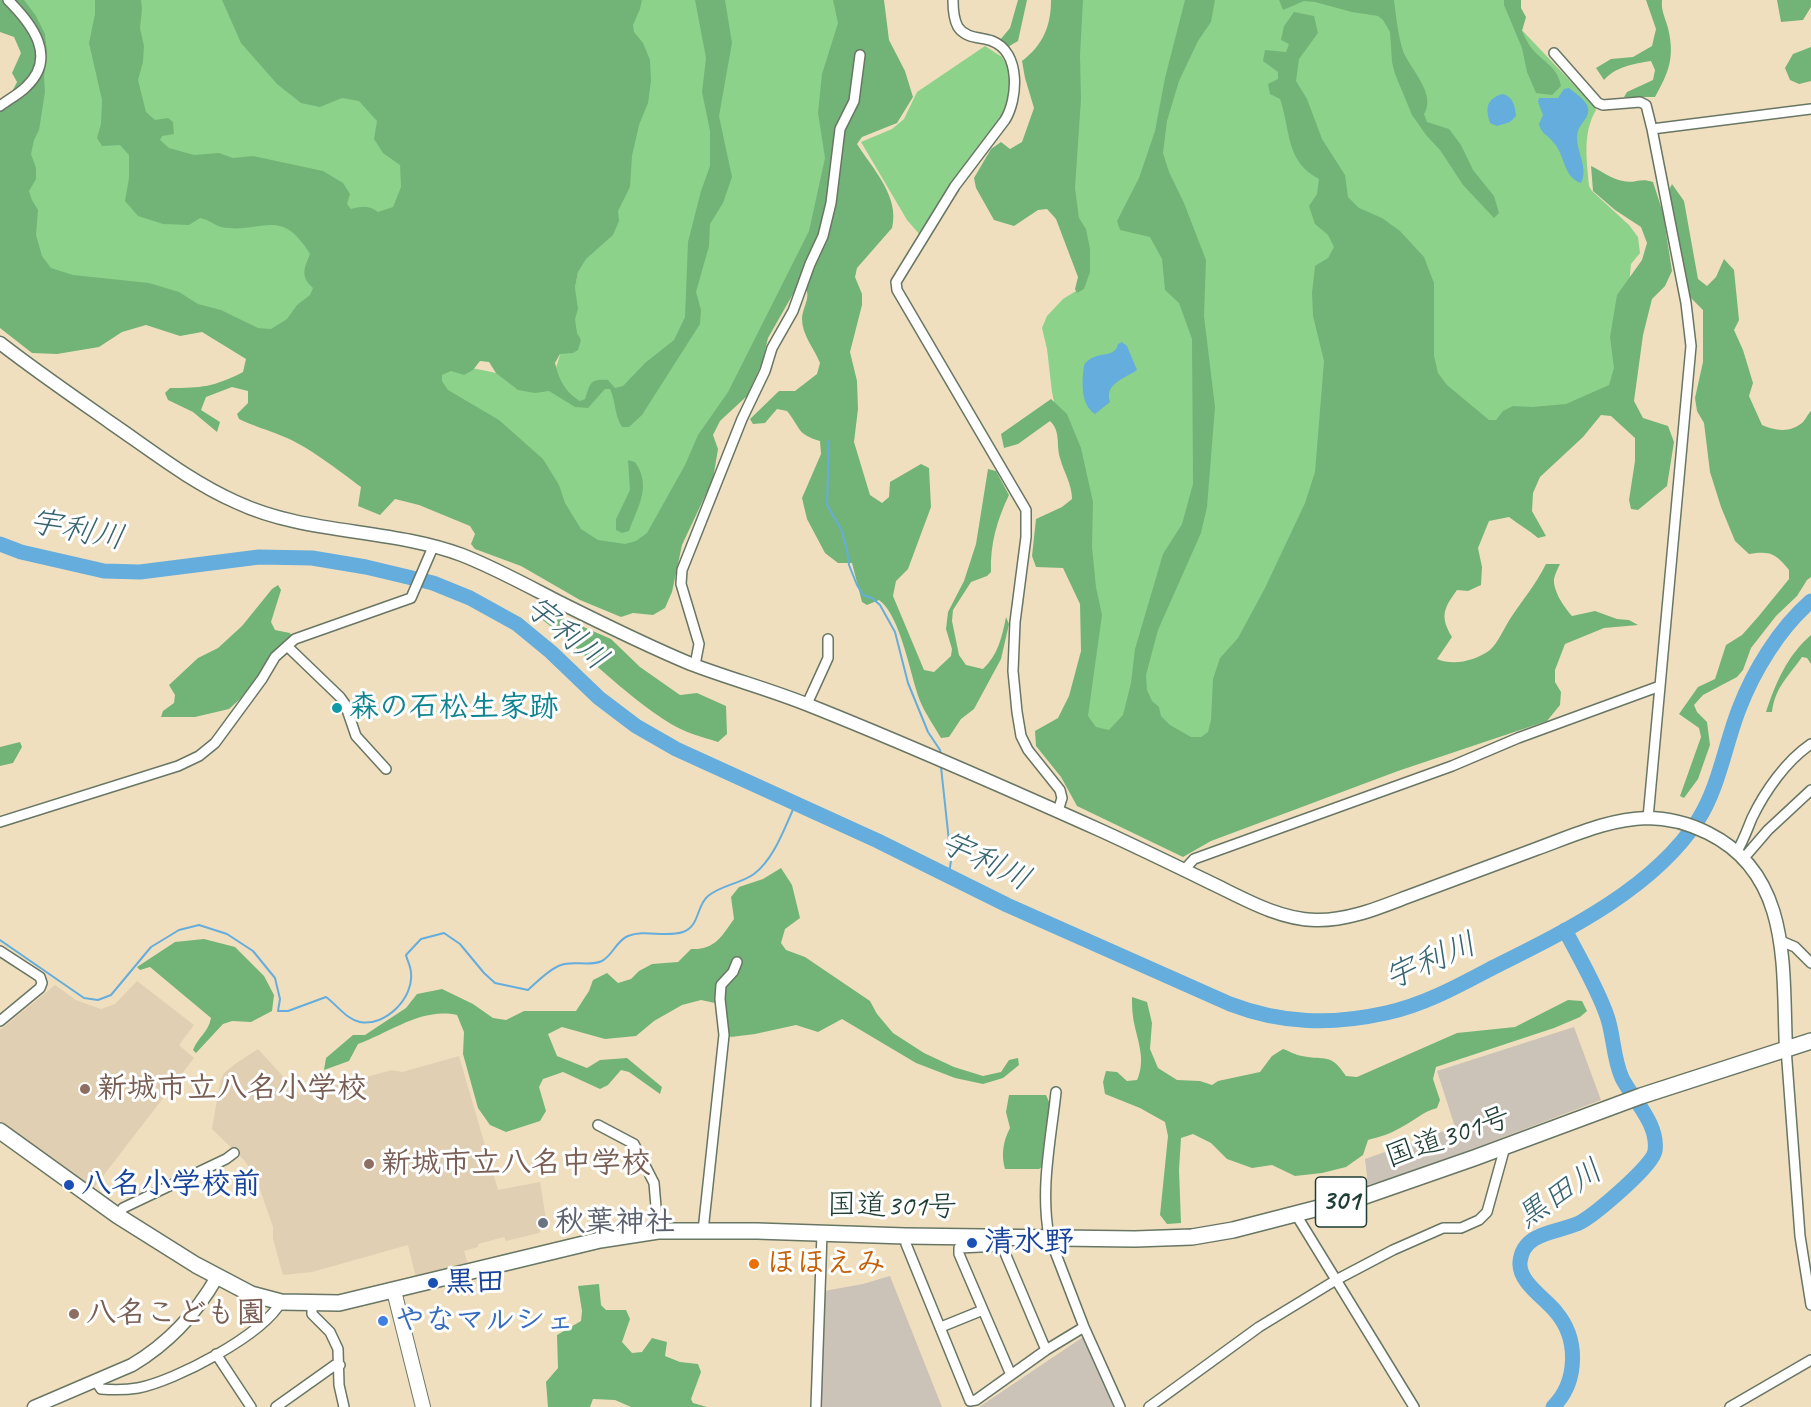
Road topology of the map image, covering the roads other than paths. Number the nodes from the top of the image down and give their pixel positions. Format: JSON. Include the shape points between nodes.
{"nodes":[{"id":1,"x":8,"y":0,"type":"edge"},
{"id":2,"x":953,"y":0,"type":"edge"},
{"id":3,"x":1554,"y":53,"type":"dead end"},
{"id":4,"x":860,"y":55,"type":"dead end"},
{"id":5,"x":0,"y":106,"type":"edge"},
{"id":6,"x":1811,"y":109,"type":"edge"},
{"id":7,"x":1652,"y":129,"type":"junction"},
{"id":8,"x":0,"y":343,"type":"edge"},
{"id":9,"x":433,"y":547,"type":"junction"},
{"id":10,"x":828,"y":639,"type":"dead end"},
{"id":11,"x":287,"y":646,"type":"junction"},
{"id":12,"x":695,"y":665,"type":"junction"},
{"id":13,"x":1660,"y":686,"type":"junction"},
{"id":14,"x":807,"y":704,"type":"junction"},
{"id":15,"x":1811,"y":744,"type":"edge"},
{"id":16,"x":386,"y":769,"type":"dead end"},
{"id":17,"x":1811,"y":790,"type":"edge"},
{"id":18,"x":1058,"y":811,"type":"junction"},
{"id":19,"x":1648,"y":818,"type":"junction"},
{"id":20,"x":0,"y":822,"type":"edge"},
{"id":21,"x":1740,"y":856,"type":"junction"},
{"id":22,"x":1184,"y":870,"type":"junction"},
{"id":23,"x":1781,"y":941,"type":"junction"},
{"id":24,"x":0,"y":951,"type":"edge"},
{"id":25,"x":736,"y":962,"type":"dead end"},
{"id":26,"x":1811,"y":963,"type":"edge"},
{"id":27,"x":0,"y":1021,"type":"edge"},
{"id":28,"x":1811,"y":1041,"type":"edge"},
{"id":29,"x":1786,"y":1048,"type":"junction"},
{"id":30,"x":1056,"y":1092,"type":"dead end"},
{"id":31,"x":598,"y":1125,"type":"dead end"},
{"id":32,"x":0,"y":1131,"type":"edge"},
{"id":33,"x":1505,"y":1147,"type":"junction"},
{"id":34,"x":234,"y":1153,"type":"dead end"},
{"id":35,"x":1295,"y":1213,"type":"junction"},
{"id":36,"x":118,"y":1216,"type":"junction"},
{"id":37,"x":702,"y":1231,"type":"junction"},
{"id":38,"x":657,"y":1232,"type":"junction"},
{"id":39,"x":822,"y":1233,"type":"junction"},
{"id":40,"x":905,"y":1236,"type":"junction"},
{"id":41,"x":1049,"y":1236,"type":"junction"},
{"id":42,"x":217,"y":1277,"type":"junction"},
{"id":43,"x":1336,"y":1280,"type":"junction"},
{"id":44,"x":394,"y":1291,"type":"junction"},
{"id":45,"x":281,"y":1302,"type":"junction"},
{"id":46,"x":312,"y":1304,"type":"junction"},
{"id":47,"x":1811,"y":1305,"type":"edge"},
{"id":48,"x":983,"y":1310,"type":"junction"},
{"id":49,"x":941,"y":1327,"type":"junction"},
{"id":50,"x":1084,"y":1327,"type":"junction"},
{"id":51,"x":1046,"y":1350,"type":"junction"},
{"id":52,"x":216,"y":1354,"type":"junction"},
{"id":53,"x":1811,"y":1360,"type":"edge"},
{"id":54,"x":340,"y":1365,"type":"junction"},
{"id":55,"x":1011,"y":1375,"type":"junction"},
{"id":56,"x":95,"y":1380,"type":"junction"},
{"id":57,"x":34,"y":1407,"type":"edge"},
{"id":58,"x":250,"y":1407,"type":"edge"},
{"id":59,"x":276,"y":1407,"type":"edge"},
{"id":60,"x":344,"y":1407,"type":"edge"},
{"id":61,"x":423,"y":1407,"type":"edge"},
{"id":62,"x":816,"y":1407,"type":"edge"},
{"id":63,"x":1120,"y":1407,"type":"edge"},
{"id":64,"x":1149,"y":1407,"type":"edge"},
{"id":65,"x":1414,"y":1407,"type":"edge"},
{"id":66,"x":1730,"y":1407,"type":"edge"}],
"edges":[{"from":1,"to":5,"type":"street","via":[[30,23],[41,53],[34,79]]},
{"from":2,"to":18,"type":"street","via":[[957,26],[964,33],[993,42],[1005,52],[1012,67],[1015,95],[1005,120],[955,186],[896,282],[897,290],[1026,510],[1015,622],[1013,671],[1017,712],[1028,750],[1060,790]]},
{"from":3,"to":7,"type":"street","via":[[1598,103],[1646,105]]},
{"from":4,"to":12,"type":"street","via":[[854,101],[840,129],[823,236],[742,419],[682,570],[681,584],[699,644]]},
{"from":6,"to":7,"type":"street"},
{"from":7,"to":13,"type":"street","via":[[1686,303],[1690,346]]},
{"from":8,"to":9,"type":"street","via":[[191,478],[237,503],[303,523]]},
{"from":9,"to":11,"type":"street","via":[[412,596],[312,631]]},
{"from":9,"to":12,"type":"street","via":[[498,571]]},
{"from":10,"to":14,"type":"street","via":[[828,658]]},
{"from":11,"to":16,"type":"street","via":[[340,697],[356,736]]},
{"from":11,"to":20,"type":"street","via":[[275,657],[224,732],[199,756]]},
{"from":12,"to":14,"type":"street"},
{"from":13,"to":19,"type":"street"},
{"from":13,"to":22,"type":"street","via":[[1194,859]]},
{"from":14,"to":18,"type":"street"},
{"from":15,"to":21,"type":"street","via":[[1778,776],[1755,812]]},
{"from":17,"to":21,"type":"street"},
{"from":18,"to":22,"type":"street"},
{"from":19,"to":21,"type":"street","via":[[1711,834]]},
{"from":19,"to":22,"type":"street","via":[[1580,833],[1343,918],[1314,920],[1281,915]]},
{"from":21,"to":23,"type":"street","via":[[1769,895]]},
{"from":23,"to":26,"type":"street","via":[[1795,946]]},
{"from":23,"to":29,"type":"street"},
{"from":24,"to":27,"type":"street","via":[[40,977],[42,983]]},
{"from":25,"to":37,"type":"street","via":[[721,985],[724,1035]]},
{"from":28,"to":29,"type":"highway","name":"国道301号","number":"301"},
{"from":29,"to":33,"type":"highway","name":"国道301号","number":"301"},
{"from":29,"to":47,"type":"street","via":[[1800,1236]]},
{"from":30,"to":41,"type":"street","via":[[1047,1172]]},
{"from":31,"to":38,"type":"street","via":[[634,1144],[654,1183]]},
{"from":32,"to":36,"type":"highway","name":"国道301号","number":"301"},
{"from":33,"to":35,"type":"highway","name":"国道301号","number":"301","via":[[1365,1196]]},
{"from":33,"to":43,"type":"street","via":[[1487,1212],[1479,1220],[1461,1228],[1443,1228]]},
{"from":34,"to":36,"type":"street","via":[[123,1208]]},
{"from":35,"to":41,"type":"highway","name":"国道301号","number":"301","via":[[1192,1237]]},
{"from":35,"to":43,"type":"street"},
{"from":36,"to":42,"type":"highway","name":"国道301号","number":"301"},
{"from":37,"to":38,"type":"highway","name":"国道301号","number":"301"},
{"from":37,"to":39,"type":"highway","name":"国道301号","number":"301"},
{"from":38,"to":44,"type":"highway","name":"国道301号","number":"301","via":[[600,1240]]},
{"from":39,"to":40,"type":"highway","name":"国道301号","number":"301"},
{"from":39,"to":62,"type":"street"},
{"from":40,"to":41,"type":"highway","name":"国道301号","number":"301"},
{"from":40,"to":49,"type":"street"},
{"from":41,"to":50,"type":"street"},
{"from":42,"to":45,"type":"highway","name":"国道301号","number":"301","via":[[251,1294]]},
{"from":42,"to":56,"type":"street","via":[[196,1310],[163,1344],[132,1365]]},
{"from":43,"to":64,"type":"street","via":[[1259,1327]]},
{"from":43,"to":65,"type":"street"},
{"from":44,"to":46,"type":"highway","name":"国道301号","number":"301","via":[[339,1303]]},
{"from":44,"to":61,"type":"main road"},
{"from":45,"to":46,"type":"highway","name":"国道301号","number":"301"},
{"from":45,"to":52,"type":"street","via":[[261,1325]]},
{"from":46,"to":54,"type":"street","via":[[312,1314],[330,1332],[338,1349]]},
{"from":48,"to":49,"type":"street"},
{"from":48,"to":51,"type":"street","via":[[959,1248],[1002,1246]]},
{"from":48,"to":55,"type":"street"},
{"from":49,"to":55,"type":"street","via":[[970,1401]]},
{"from":50,"to":51,"type":"street"},
{"from":50,"to":63,"type":"street"},
{"from":51,"to":55,"type":"street"},
{"from":52,"to":56,"type":"street","via":[[141,1388],[101,1389]]},
{"from":52,"to":58,"type":"street"},
{"from":53,"to":66,"type":"street"},
{"from":54,"to":59,"type":"street"},
{"from":54,"to":60,"type":"street"},
{"from":56,"to":57,"type":"street"}]}
